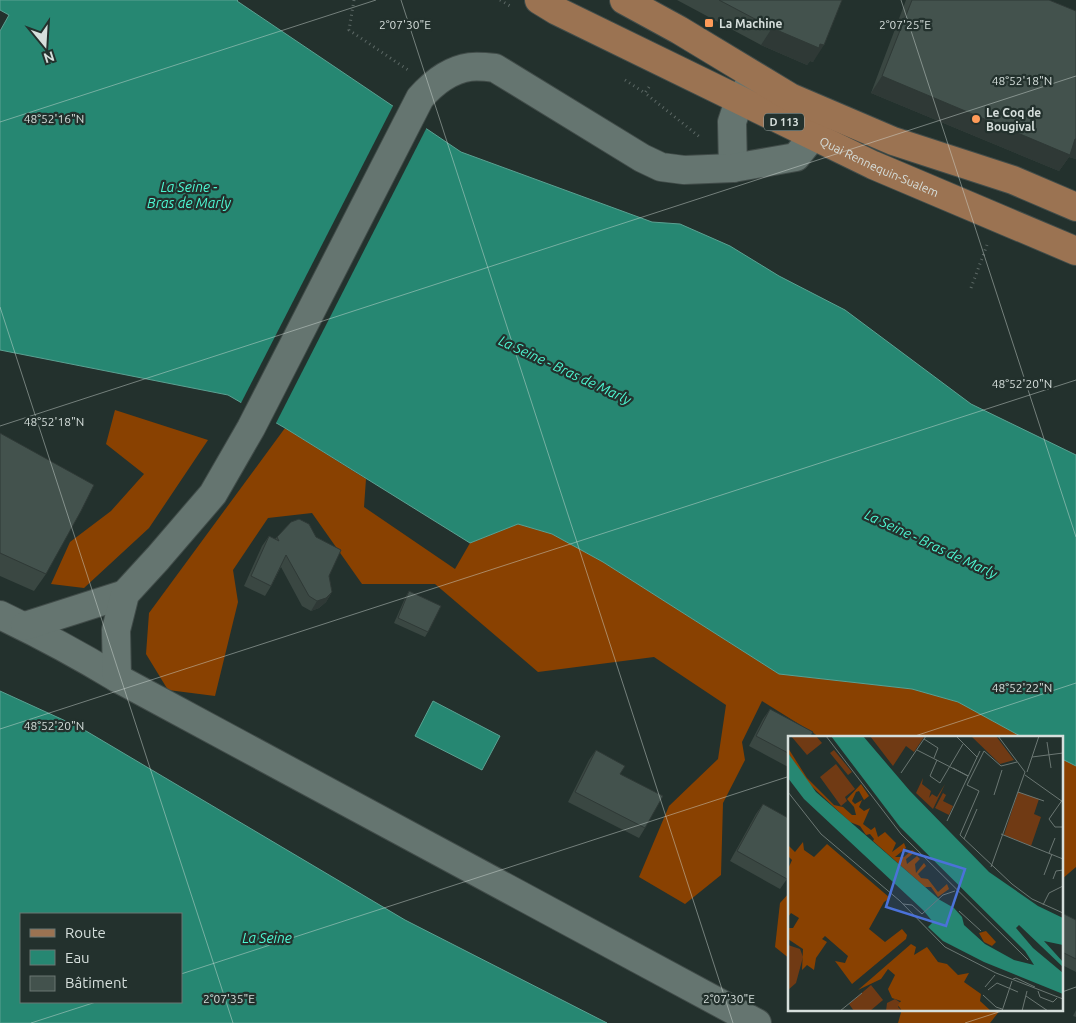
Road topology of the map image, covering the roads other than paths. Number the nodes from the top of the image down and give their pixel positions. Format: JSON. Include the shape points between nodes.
{"nodes":[{"id":1,"x":539,"y":0,"type":"edge"},
{"id":2,"x":624,"y":0,"type":"edge"},
{"id":3,"x":756,"y":76,"type":"junction"},
{"id":4,"x":739,"y":101,"type":"junction"},
{"id":5,"x":823,"y":110,"type":"junction"},
{"id":6,"x":813,"y":136,"type":"junction"},
{"id":7,"x":733,"y":168,"type":"junction"},
{"id":8,"x":1076,"y":208,"type":"edge"},
{"id":9,"x":1076,"y":251,"type":"edge"},
{"id":10,"x":125,"y":594,"type":"junction"},
{"id":11,"x":0,"y":614,"type":"edge"},
{"id":12,"x":25,"y":626,"type":"junction"},
{"id":13,"x":117,"y":678,"type":"junction"},
{"id":14,"x":757,"y":1023,"type":"edge"}],
"edges":[{"from":1,"to":4,"type":"main road","name":"Quai Rennequin-Sualem","number":"D 113"},
{"from":2,"to":3,"type":"main road","number":"D 113"},
{"from":3,"to":4,"type":"street"},
{"from":3,"to":5,"type":"main road","number":"D 113","via":[[790,97]]},
{"from":4,"to":6,"type":"main road","name":"Quai Rennequin-Sualem","number":"D 113"},
{"from":4,"to":7,"type":"street","via":[[732,122]]},
{"from":5,"to":6,"type":"street"},
{"from":5,"to":8,"type":"main road","number":"D 113","via":[[893,141],[1013,180]]},
{"from":6,"to":7,"type":"street","via":[[796,157]]},
{"from":6,"to":9,"type":"main road","name":"Quai Rennequin-Sualem","number":"D 113","via":[[873,166]]},
{"from":7,"to":10,"type":"street","via":[[684,170],[661,167],[494,68],[471,67],[449,73],[425,92],[214,494]]},
{"from":10,"to":12,"type":"street"},
{"from":10,"to":13,"type":"street","via":[[116,630]]},
{"from":11,"to":12,"type":"street"},
{"from":12,"to":13,"type":"street"},
{"from":13,"to":14,"type":"street"}]}
